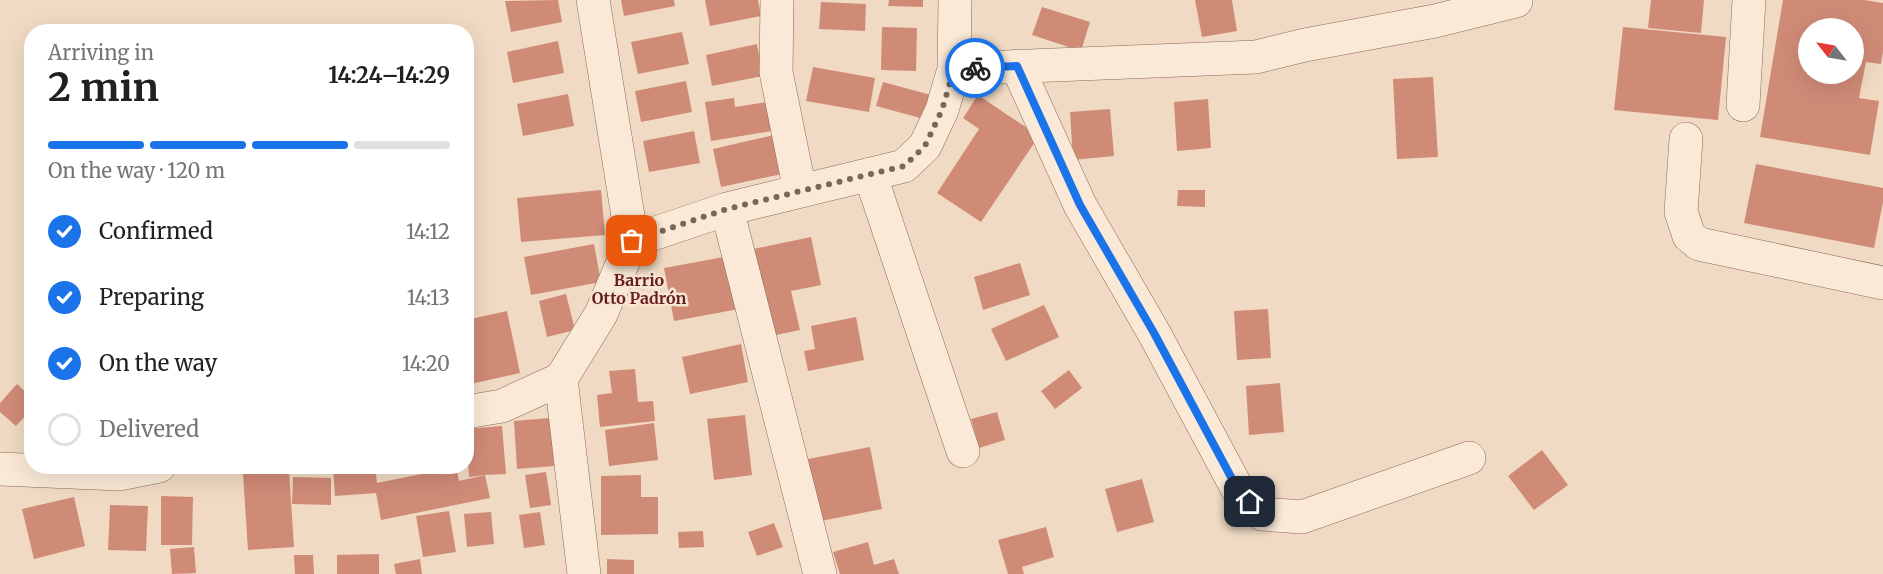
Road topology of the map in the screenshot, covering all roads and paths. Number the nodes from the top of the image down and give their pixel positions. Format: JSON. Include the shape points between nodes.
{"nodes":[{"id":1,"x":593,"y":0,"type":"edge"},
{"id":2,"x":777,"y":0,"type":"edge"},
{"id":3,"x":955,"y":0,"type":"edge"},
{"id":4,"x":1749,"y":0,"type":"edge"},
{"id":5,"x":1516,"y":1,"type":"edge"},
{"id":6,"x":1017,"y":66,"type":"junction"},
{"id":7,"x":954,"y":69,"type":"junction"},
{"id":8,"x":1743,"y":105,"type":"dead end"},
{"id":9,"x":1686,"y":139,"type":"dead end"},
{"id":10,"x":870,"y":174,"type":"junction"},
{"id":11,"x":800,"y":191,"type":"junction"},
{"id":12,"x":727,"y":209,"type":"junction"},
{"id":13,"x":632,"y":241,"type":"junction"},
{"id":14,"x":1883,"y":283,"type":"edge"},
{"id":15,"x":561,"y":379,"type":"junction"},
{"id":16,"x":474,"y":411,"type":"edge"},
{"id":17,"x":963,"y":451,"type":"dead end"},
{"id":18,"x":1469,"y":458,"type":"dead end"},
{"id":19,"x":0,"y":469,"type":"edge"},
{"id":20,"x":24,"y":470,"type":"edge"},
{"id":21,"x":579,"y":573,"type":"edge"},
{"id":22,"x":820,"y":574,"type":"edge"}],
"edges":[{"from":1,"to":13,"type":"street"},
{"from":2,"to":11,"type":"street","via":[[776,72]]},
{"from":3,"to":7,"type":"street"},
{"from":4,"to":8,"type":"street"},
{"from":5,"to":6,"type":"street","via":[[1256,57]]},
{"from":6,"to":7,"type":"street"},
{"from":6,"to":18,"type":"street","via":[[1080,205],[1238,490],[1262,514],[1302,517]]},
{"from":7,"to":10,"type":"street","via":[[942,110],[925,146],[904,166]]},
{"from":9,"to":14,"type":"street","via":[[1681,212],[1689,236],[1698,244]]},
{"from":10,"to":11,"type":"street"},
{"from":10,"to":17,"type":"street"},
{"from":11,"to":12,"type":"street"},
{"from":12,"to":13,"type":"street"},
{"from":12,"to":22,"type":"street"},
{"from":13,"to":15,"type":"street","via":[[601,314]]},
{"from":15,"to":16,"type":"street","via":[[502,406]]},
{"from":15,"to":21,"type":"street"},
{"from":19,"to":20,"type":"street"}]}
